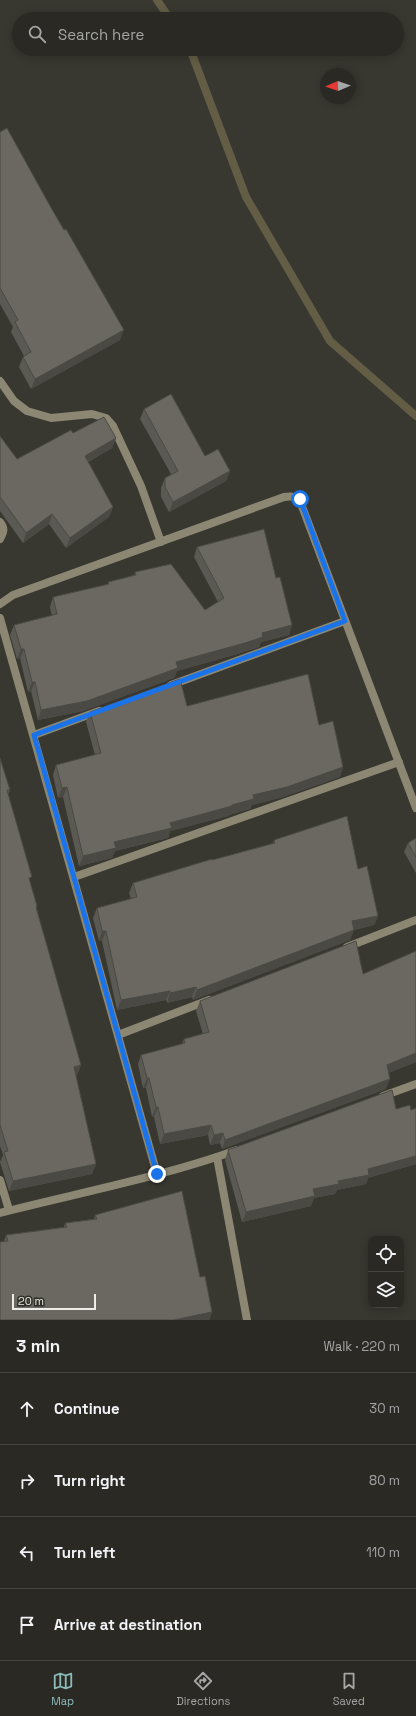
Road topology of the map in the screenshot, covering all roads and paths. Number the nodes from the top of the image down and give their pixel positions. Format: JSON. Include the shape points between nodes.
{"nodes":[{"id":1,"x":0,"y":381,"type":"edge"},
{"id":2,"x":0,"y":522,"type":"edge"},
{"id":3,"x":0,"y":539,"type":"edge"},
{"id":4,"x":161,"y":542,"type":"junction"},
{"id":5,"x":0,"y":604,"type":"edge"},
{"id":6,"x":0,"y":618,"type":"edge"},
{"id":7,"x":345,"y":621,"type":"junction"},
{"id":8,"x":3,"y":639,"type":"edge"},
{"id":9,"x":160,"y":689,"type":"edge"},
{"id":10,"x":108,"y":708,"type":"edge"},
{"id":11,"x":34,"y":735,"type":"junction"},
{"id":12,"x":399,"y":762,"type":"junction"},
{"id":13,"x":416,"y":808,"type":"edge"},
{"id":14,"x":74,"y":877,"type":"junction"},
{"id":15,"x":416,"y":920,"type":"edge"},
{"id":16,"x":342,"y":949,"type":"edge"},
{"id":17,"x":215,"y":998,"type":"edge"},
{"id":18,"x":118,"y":1036,"type":"junction"},
{"id":19,"x":416,"y":1084,"type":"edge"},
{"id":20,"x":372,"y":1101,"type":"edge"},
{"id":21,"x":247,"y":1146,"type":"edge"},
{"id":22,"x":217,"y":1157,"type":"junction"},
{"id":23,"x":157,"y":1174,"type":"junction"},
{"id":24,"x":0,"y":1180,"type":"edge"},
{"id":25,"x":9,"y":1210,"type":"junction"},
{"id":26,"x":0,"y":1213,"type":"edge"},
{"id":27,"x":247,"y":1320,"type":"edge"}],
"edges":[{"from":1,"to":4,"type":"street","via":[[14,401],[27,411],[50,418],[92,414],[106,418],[113,426],[141,486]]},
{"from":2,"to":3,"type":"street","via":[[4,533]]},
{"from":4,"to":5,"type":"street","via":[[13,595]]},
{"from":4,"to":7,"type":"street","via":[[284,496],[297,497]]},
{"from":6,"to":8,"type":"street"},
{"from":7,"to":9,"type":"street"},
{"from":7,"to":12,"type":"street"},
{"from":8,"to":11,"type":"street"},
{"from":10,"to":11,"type":"street"},
{"from":11,"to":14,"type":"street"},
{"from":12,"to":13,"type":"street"},
{"from":12,"to":14,"type":"street"},
{"from":14,"to":18,"type":"street"},
{"from":15,"to":16,"type":"street"},
{"from":17,"to":18,"type":"street"},
{"from":18,"to":23,"type":"street"},
{"from":19,"to":20,"type":"street"},
{"from":21,"to":22,"type":"street"},
{"from":22,"to":23,"type":"street"},
{"from":22,"to":27,"type":"street"},
{"from":23,"to":25,"type":"street"},
{"from":24,"to":25,"type":"street"},
{"from":25,"to":26,"type":"street"}]}
